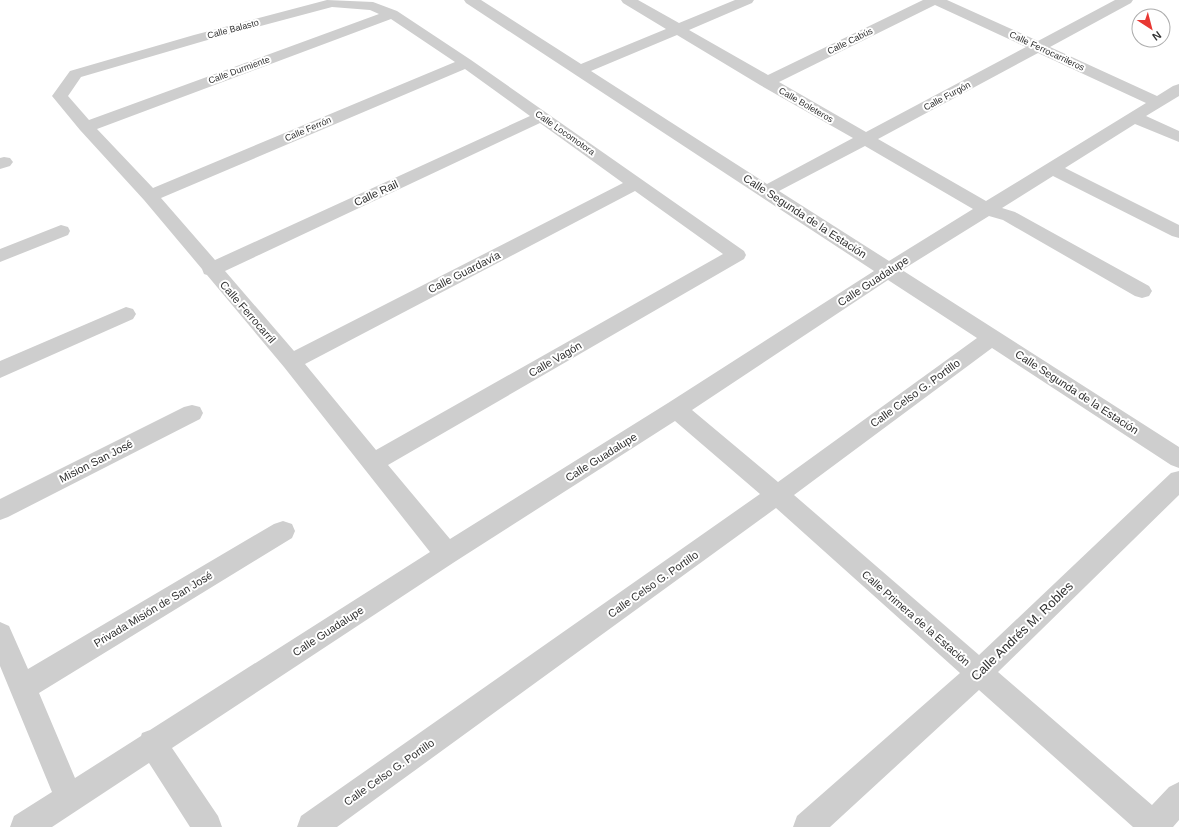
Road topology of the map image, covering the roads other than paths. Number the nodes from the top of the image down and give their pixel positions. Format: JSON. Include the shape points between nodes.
{"nodes":[{"id":1,"x":471,"y":0,"type":"edge"},
{"id":2,"x":628,"y":0,"type":"edge"},
{"id":3,"x":747,"y":0,"type":"edge"},
{"id":4,"x":935,"y":0,"type":"edge"},
{"id":5,"x":1126,"y":0,"type":"edge"},
{"id":6,"x":392,"y":14,"type":"junction"},
{"id":7,"x":679,"y":29,"type":"junction"},
{"id":8,"x":1039,"y":48,"type":"junction"},
{"id":9,"x":466,"y":63,"type":"junction"},
{"id":10,"x":578,"y":71,"type":"junction"},
{"id":11,"x":75,"y":74,"type":"joint"},
{"id":12,"x":766,"y":82,"type":"junction"},
{"id":13,"x":1179,"y":89,"type":"edge"},
{"id":14,"x":1158,"y":102,"type":"junction"},
{"id":15,"x":541,"y":117,"type":"junction"},
{"id":16,"x":1134,"y":117,"type":"junction"},
{"id":17,"x":86,"y":127,"type":"junction"},
{"id":18,"x":1179,"y":137,"type":"edge"},
{"id":19,"x":866,"y":139,"type":"junction"},
{"id":20,"x":1052,"y":168,"type":"junction"},
{"id":21,"x":636,"y":183,"type":"junction"},
{"id":22,"x":767,"y":192,"type":"junction"},
{"id":23,"x":150,"y":196,"type":"junction"},
{"id":24,"x":986,"y":209,"type":"junction"},
{"id":25,"x":61,"y":231,"type":"dead end"},
{"id":26,"x":1179,"y":232,"type":"edge"},
{"id":27,"x":737,"y":255,"type":"joint"},
{"id":28,"x":0,"y":256,"type":"edge"},
{"id":29,"x":211,"y":270,"type":"junction"},
{"id":30,"x":889,"y":270,"type":"junction"},
{"id":31,"x":1142,"y":291,"type":"dead end"},
{"id":32,"x":126,"y":314,"type":"dead end"},
{"id":33,"x":992,"y":337,"type":"junction"},
{"id":34,"x":291,"y":362,"type":"junction"},
{"id":35,"x":0,"y":370,"type":"edge"},
{"id":36,"x":676,"y":409,"type":"junction"},
{"id":37,"x":192,"y":413,"type":"dead end"},
{"id":38,"x":1179,"y":459,"type":"edge"},
{"id":39,"x":373,"y":463,"type":"junction"},
{"id":40,"x":1179,"y":480,"type":"edge"},
{"id":41,"x":777,"y":495,"type":"junction"},
{"id":42,"x":0,"y":510,"type":"edge"},
{"id":43,"x":283,"y":531,"type":"dead end"},
{"id":44,"x":447,"y":554,"type":"junction"},
{"id":45,"x":0,"y":634,"type":"edge"},
{"id":46,"x":979,"y":673,"type":"junction"},
{"id":47,"x":22,"y":688,"type":"junction"},
{"id":48,"x":152,"y":743,"type":"junction"},
{"id":49,"x":1179,"y":796,"type":"edge"},
{"id":50,"x":69,"y":798,"type":"junction"},
{"id":51,"x":24,"y":827,"type":"edge"},
{"id":52,"x":207,"y":827,"type":"edge"},
{"id":53,"x":312,"y":827,"type":"edge"},
{"id":54,"x":808,"y":827,"type":"edge"},
{"id":55,"x":1154,"y":827,"type":"edge"}],
"edges":[{"from":1,"to":10,"type":"street","name":"Calle Segunda de la Estación"},
{"from":2,"to":7,"type":"street","name":"Calle Boleteros"},
{"from":3,"to":7,"type":"street"},
{"from":4,"to":8,"type":"street","name":"Calle Ferrocarrileros"},
{"from":4,"to":12,"type":"street","name":"Calle Cabús"},
{"from":5,"to":8,"type":"street","name":"Calle Furgón"},
{"from":6,"to":9,"type":"street","name":"Calle Locomotora"},
{"from":6,"to":11,"type":"street","name":"Calle Balasto","via":[[373,6],[332,3]]},
{"from":6,"to":17,"type":"street","name":"Calle Durmiente"},
{"from":7,"to":10,"type":"street"},
{"from":7,"to":12,"type":"street","name":"Calle Boleteros"},
{"from":8,"to":14,"type":"street","name":"Calle Ferrocarrileros"},
{"from":8,"to":19,"type":"street","name":"Calle Furgón"},
{"from":9,"to":15,"type":"street","name":"Calle Locomotora"},
{"from":9,"to":23,"type":"street","name":"Calle Ferrón"},
{"from":10,"to":22,"type":"street","name":"Calle Segunda de la Estación"},
{"from":11,"to":17,"type":"street","name":"Calle Ferrocarril","via":[[60,96]]},
{"from":12,"to":19,"type":"street","name":"Calle Boleteros"},
{"from":13,"to":14,"type":"street","name":"Calle Guadalupe"},
{"from":14,"to":16,"type":"street","name":"Calle Guadalupe"},
{"from":15,"to":21,"type":"street","name":"Calle Locomotora"},
{"from":15,"to":29,"type":"street","name":"Calle Rail"},
{"from":16,"to":18,"type":"street"},
{"from":16,"to":20,"type":"street","name":"Calle Guadalupe"},
{"from":17,"to":23,"type":"street","name":"Calle Ferrocarril"},
{"from":19,"to":22,"type":"street","name":"Calle Furgón"},
{"from":19,"to":24,"type":"street","name":"Calle Boleteros"},
{"from":20,"to":24,"type":"street","name":"Calle Guadalupe"},
{"from":20,"to":26,"type":"street"},
{"from":21,"to":27,"type":"street","name":"Calle Locomotora"},
{"from":21,"to":34,"type":"street","name":"Calle Guardavía"},
{"from":22,"to":30,"type":"street","name":"Calle Segunda de la Estación"},
{"from":23,"to":29,"type":"street","name":"Calle Ferrocarril"},
{"from":24,"to":30,"type":"street","name":"Calle Guadalupe"},
{"from":24,"to":31,"type":"street","name":"Calle Boleteros","via":[[1009,216]]},
{"from":25,"to":28,"type":"street"},
{"from":27,"to":39,"type":"street","name":"Calle Vagón"},
{"from":29,"to":34,"type":"street","name":"Calle Ferrocarril"},
{"from":30,"to":33,"type":"street","name":"Calle Segunda de la Estación"},
{"from":30,"to":36,"type":"street","name":"Calle Guadalupe"},
{"from":32,"to":35,"type":"street"},
{"from":33,"to":38,"type":"street","name":"Calle Segunda de la Estación"},
{"from":33,"to":41,"type":"street","name":"Calle Celso G. Portillo"},
{"from":34,"to":39,"type":"street","name":"Calle Ferrocarril"},
{"from":36,"to":41,"type":"street","name":"Calle Primera de la Estación"},
{"from":36,"to":44,"type":"street","name":"Calle Guadalupe"},
{"from":37,"to":42,"type":"street","name":"Mision San José"},
{"from":39,"to":44,"type":"street","name":"Calle Ferrocarril"},
{"from":40,"to":46,"type":"street","name":"Calle Andrés M. Robles"},
{"from":41,"to":46,"type":"street","name":"Calle Primera de la Estación"},
{"from":41,"to":53,"type":"street","name":"Calle Celso G. Portillo"},
{"from":43,"to":47,"type":"street","name":"Privada Misión de San José"},
{"from":44,"to":48,"type":"street","name":"Calle Guadalupe"},
{"from":45,"to":47,"type":"street"},
{"from":46,"to":54,"type":"street","name":"Calle Andrés M. Robles"},
{"from":46,"to":55,"type":"street","name":"Calle Primera de la Estación"},
{"from":47,"to":50,"type":"street"},
{"from":48,"to":50,"type":"street","name":"Calle Guadalupe"},
{"from":48,"to":52,"type":"street"},
{"from":49,"to":55,"type":"street"},
{"from":50,"to":51,"type":"street","name":"Calle Guadalupe"}]}
